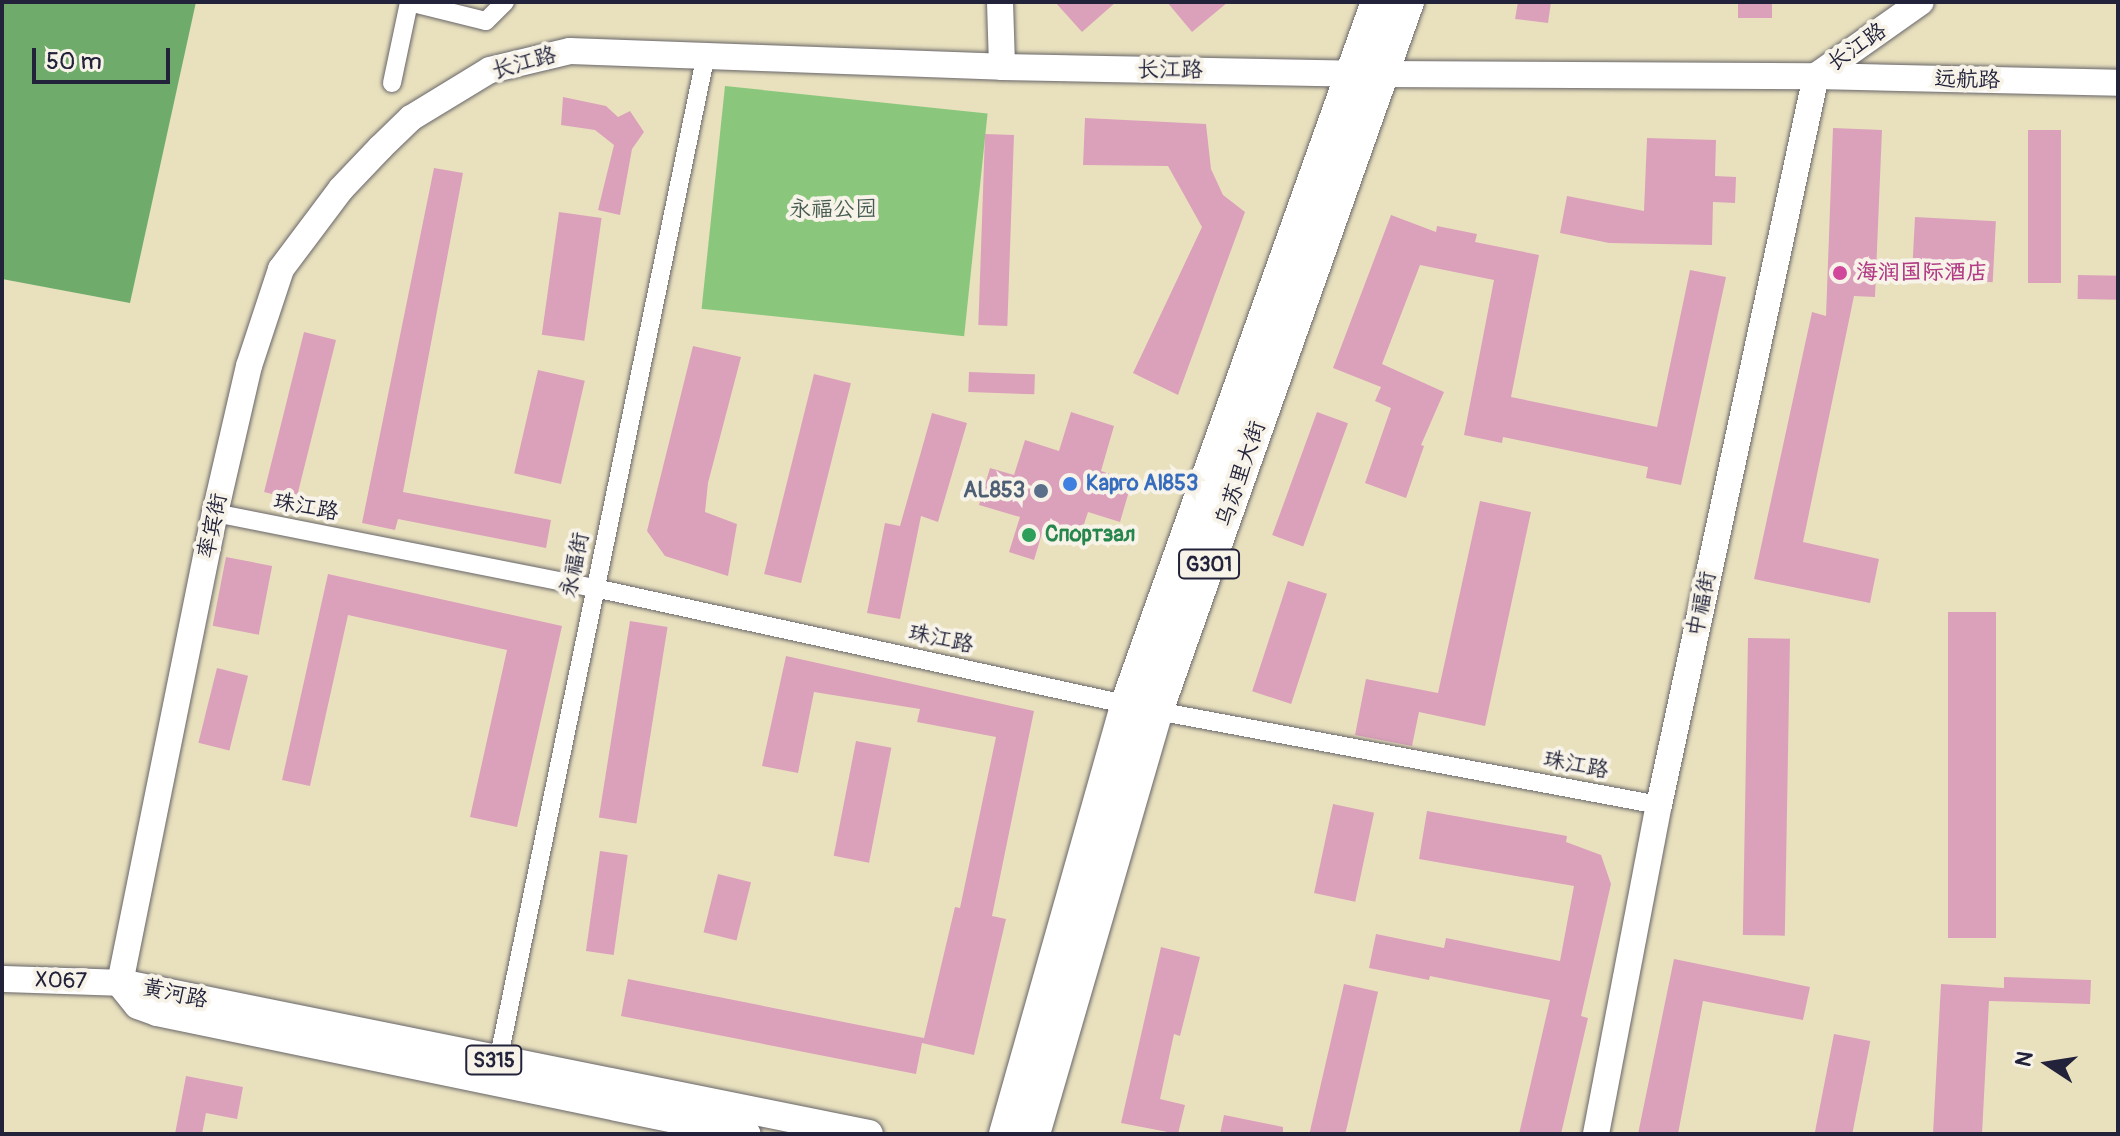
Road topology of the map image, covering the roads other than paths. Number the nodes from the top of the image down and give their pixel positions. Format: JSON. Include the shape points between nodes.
{"nodes":[{"id":1,"x":505,"y":2,"type":"edge"},
{"id":2,"x":1000,"y":2,"type":"edge"},
{"id":3,"x":1377,"y":2,"type":"edge"},
{"id":4,"x":1408,"y":2,"type":"edge"},
{"id":5,"x":1921,"y":2,"type":"edge"},
{"id":6,"x":705,"y":59,"type":"junction"},
{"id":7,"x":1002,"y":67,"type":"junction"},
{"id":8,"x":1367,"y":74,"type":"junction"},
{"id":9,"x":1816,"y":76,"type":"junction"},
{"id":10,"x":392,"y":83,"type":"dead end"},
{"id":11,"x":2118,"y":83,"type":"edge"},
{"id":12,"x":411,"y":118,"type":"joint"},
{"id":13,"x":215,"y":513,"type":"junction"},
{"id":14,"x":595,"y":588,"type":"junction"},
{"id":15,"x":1141,"y":708,"type":"junction"},
{"id":16,"x":1659,"y":805,"type":"junction"},
{"id":17,"x":2,"y":979,"type":"edge"},
{"id":18,"x":120,"y":983,"type":"junction"},
{"id":19,"x":496,"y":1071,"type":"junction"},
{"id":20,"x":747,"y":1134,"type":"edge"},
{"id":21,"x":869,"y":1134,"type":"edge"},
{"id":22,"x":1005,"y":1134,"type":"edge"},
{"id":23,"x":1034,"y":1134,"type":"edge"},
{"id":24,"x":1596,"y":1134,"type":"edge"}],
"edges":[{"from":1,"to":10,"type":"street","via":[[486,21],[409,2]]},
{"from":2,"to":7,"type":"street"},
{"from":3,"to":8,"type":"highway","name":"乌苏里大街","number":"G301"},
{"from":4,"to":8,"type":"highway","name":"乌苏里大街","number":"G301"},
{"from":5,"to":9,"type":"street","name":"长江路"},
{"from":6,"to":7,"type":"street","name":"长江路"},
{"from":6,"to":12,"type":"street","name":"长江路","via":[[570,51],[532,57],[490,70]]},
{"from":6,"to":14,"type":"street","name":"永福街"},
{"from":7,"to":8,"type":"street","name":"长江路"},
{"from":8,"to":9,"type":"street","name":"长江路"},
{"from":8,"to":15,"type":"highway","name":"乌苏里大街","number":"G301"},
{"from":9,"to":11,"type":"street","name":"远航路"},
{"from":9,"to":16,"type":"street","name":"中福街"},
{"from":12,"to":13,"type":"street","name":"率宾街","via":[[341,189],[281,269],[256,340]]},
{"from":13,"to":14,"type":"street","name":"珠江路"},
{"from":13,"to":18,"type":"street","name":"率宾街"},
{"from":14,"to":15,"type":"street","name":"珠江路"},
{"from":14,"to":19,"type":"street","name":"永福街"},
{"from":15,"to":16,"type":"street","name":"珠江路"},
{"from":15,"to":22,"type":"highway","name":"乌苏里大街","number":"G301"},
{"from":15,"to":23,"type":"highway","name":"乌苏里大街","number":"G301"},
{"from":16,"to":24,"type":"street","name":"中福街"},
{"from":17,"to":18,"type":"street","name":"X067","number":"X067"},
{"from":18,"to":19,"type":"main road","name":"黄河路","number":"S315","via":[[138,1005],[157,1012]]},
{"from":19,"to":20,"type":"main road","name":"黄河路","number":"S315"},
{"from":19,"to":21,"type":"main road","name":"黄河路","number":"S315"}]}
